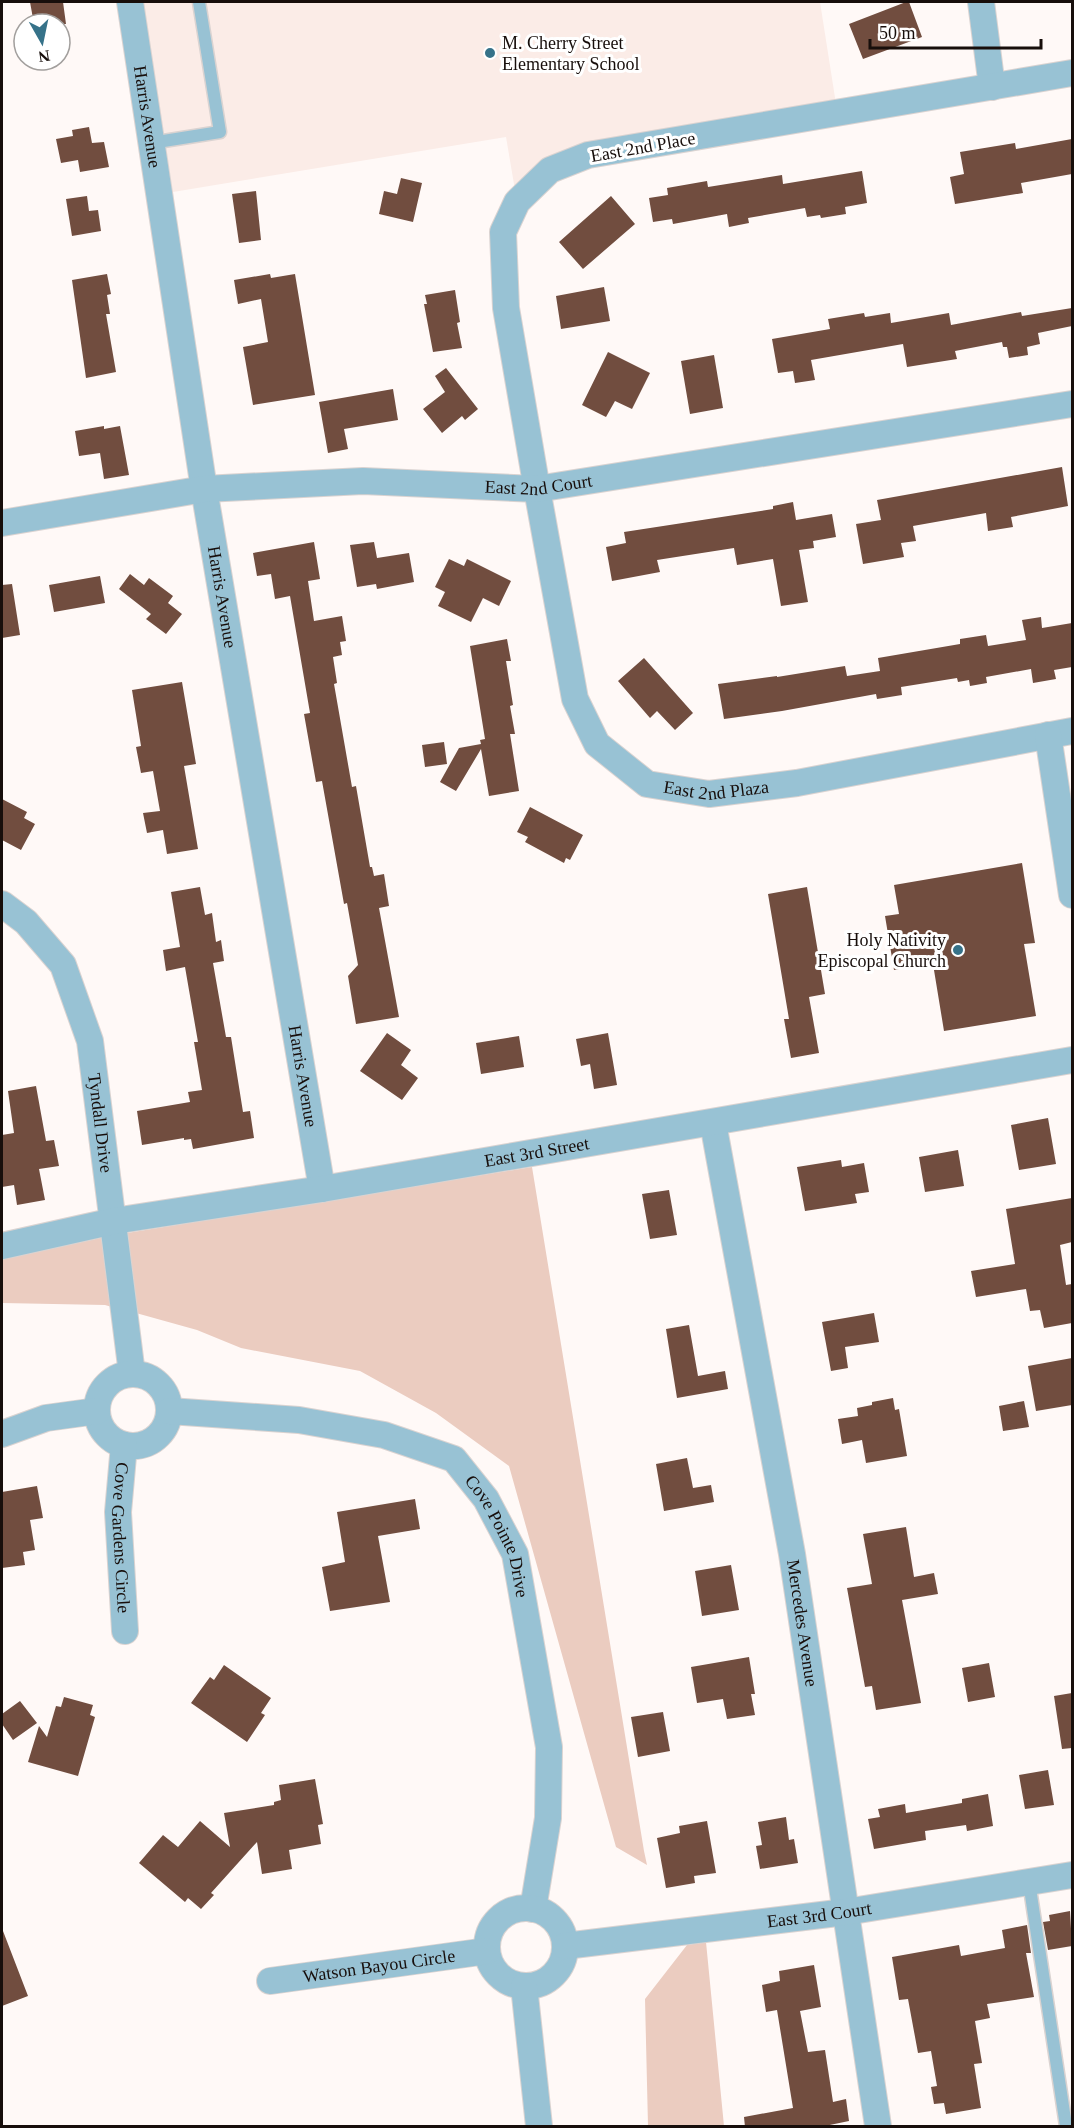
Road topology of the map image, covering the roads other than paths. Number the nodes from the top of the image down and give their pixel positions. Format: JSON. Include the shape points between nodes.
{"nodes":[{"id":1,"x":130,"y":2,"type":"edge"},
{"id":2,"x":199,"y":2,"type":"edge"},
{"id":3,"x":981,"y":2,"type":"edge"},
{"id":4,"x":1072,"y":73,"type":"edge"},
{"id":5,"x":992,"y":87,"type":"junction"},
{"id":6,"x":151,"y":143,"type":"junction"},
{"id":7,"x":1072,"y":404,"type":"edge"},
{"id":8,"x":204,"y":489,"type":"junction"},
{"id":9,"x":537,"y":489,"type":"junction"},
{"id":10,"x":2,"y":523,"type":"edge"},
{"id":11,"x":1060,"y":733,"type":"edge"},
{"id":12,"x":1072,"y":895,"type":"edge"},
{"id":13,"x":2,"y":904,"type":"edge"},
{"id":14,"x":1072,"y":1060,"type":"edge"},
{"id":15,"x":713,"y":1123,"type":"junction"},
{"id":16,"x":322,"y":1189,"type":"junction"},
{"id":17,"x":114,"y":1221,"type":"junction"},
{"id":18,"x":2,"y":1246,"type":"edge"},
{"id":19,"x":132,"y":1374,"type":"junction"},
{"id":20,"x":97,"y":1411,"type":"junction"},
{"id":21,"x":169,"y":1411,"type":"junction"},
{"id":22,"x":2,"y":1434,"type":"edge"},
{"id":23,"x":123,"y":1445,"type":"junction"},
{"id":24,"x":125,"y":1631,"type":"dead end"},
{"id":25,"x":1072,"y":1875,"type":"edge"},
{"id":26,"x":1029,"y":1882,"type":"junction"},
{"id":27,"x":532,"y":1909,"type":"junction"},
{"id":28,"x":846,"y":1912,"type":"junction"},
{"id":29,"x":565,"y":1946,"type":"junction"},
{"id":30,"x":487,"y":1951,"type":"junction"},
{"id":31,"x":270,"y":1981,"type":"dead end"},
{"id":32,"x":524,"y":1986,"type":"junction"},
{"id":33,"x":539,"y":2127,"type":"edge"},
{"id":34,"x":878,"y":2127,"type":"edge"},
{"id":35,"x":1066,"y":2127,"type":"edge"}],
"edges":[{"from":1,"to":6,"type":"street","name":"Harris Avenue"},
{"from":2,"to":6,"type":"lane","via":[[220,132]]},
{"from":3,"to":5,"type":"street"},
{"from":4,"to":5,"type":"street","name":"East 2nd Place"},
{"from":5,"to":9,"type":"street","name":"East 2nd Place","via":[[588,155],[550,170],[517,202],[503,232],[506,308]]},
{"from":6,"to":8,"type":"street","name":"Harris Avenue"},
{"from":7,"to":9,"type":"street","name":"East 2nd Court"},
{"from":8,"to":9,"type":"street","name":"East 2nd Court","via":[[363,481]]},
{"from":8,"to":10,"type":"street","name":"East 2nd Court"},
{"from":8,"to":16,"type":"street","name":"Harris Avenue"},
{"from":9,"to":11,"type":"street","name":"East 2nd Plaza","via":[[575,699],[597,744],[647,784],[710,794],[786,785]]},
{"from":11,"to":12,"type":"street"},
{"from":13,"to":17,"type":"street","name":"Tyndall Drive","via":[[26,922],[63,965],[90,1041]]},
{"from":14,"to":15,"type":"street","name":"East 3rd Street"},
{"from":15,"to":16,"type":"street","name":"East 3rd Street"},
{"from":15,"to":28,"type":"street","name":"Mercedes Avenue","via":[[792,1554]]},
{"from":16,"to":17,"type":"street","name":"East 3rd Street"},
{"from":17,"to":18,"type":"street","name":"East 3rd Street"},
{"from":17,"to":19,"type":"street","name":"Tyndall Drive"},
{"from":19,"to":20,"type":"street","via":[[110,1382],[97,1402]]},
{"from":19,"to":21,"type":"street","via":[[154,1380],[167,1399]]},
{"from":20,"to":22,"type":"street","via":[[46,1418]]},
{"from":20,"to":23,"type":"street","via":[[100,1426],[112,1440]]},
{"from":21,"to":23,"type":"street","via":[[162,1432],[153,1440],[142,1445]]},
{"from":21,"to":27,"type":"street","name":"Cove Pointe Drive","via":[[299,1420],[384,1435],[454,1459],[486,1499],[515,1554],[549,1747],[548,1818]]},
{"from":23,"to":24,"type":"street","name":"Cove Gardens Circle","via":[[118,1512]]},
{"from":25,"to":26,"type":"street","name":"East 3rd Court"},
{"from":26,"to":28,"type":"street","name":"East 3rd Court"},
{"from":26,"to":35,"type":"lane"},
{"from":27,"to":29,"type":"street","via":[[551,1917],[560,1927]]},
{"from":27,"to":30,"type":"street","via":[[512,1910],[501,1917],[487,1939]]},
{"from":28,"to":29,"type":"street","name":"East 3rd Court"},
{"from":28,"to":34,"type":"street","name":"Mercedes Avenue"},
{"from":29,"to":32,"type":"street","via":[[561,1966],[552,1977]]},
{"from":30,"to":31,"type":"street","name":"Watson Bayou Circle"},
{"from":30,"to":32,"type":"street","via":[[496,1973],[506,1981]]},
{"from":32,"to":33,"type":"street"}]}
